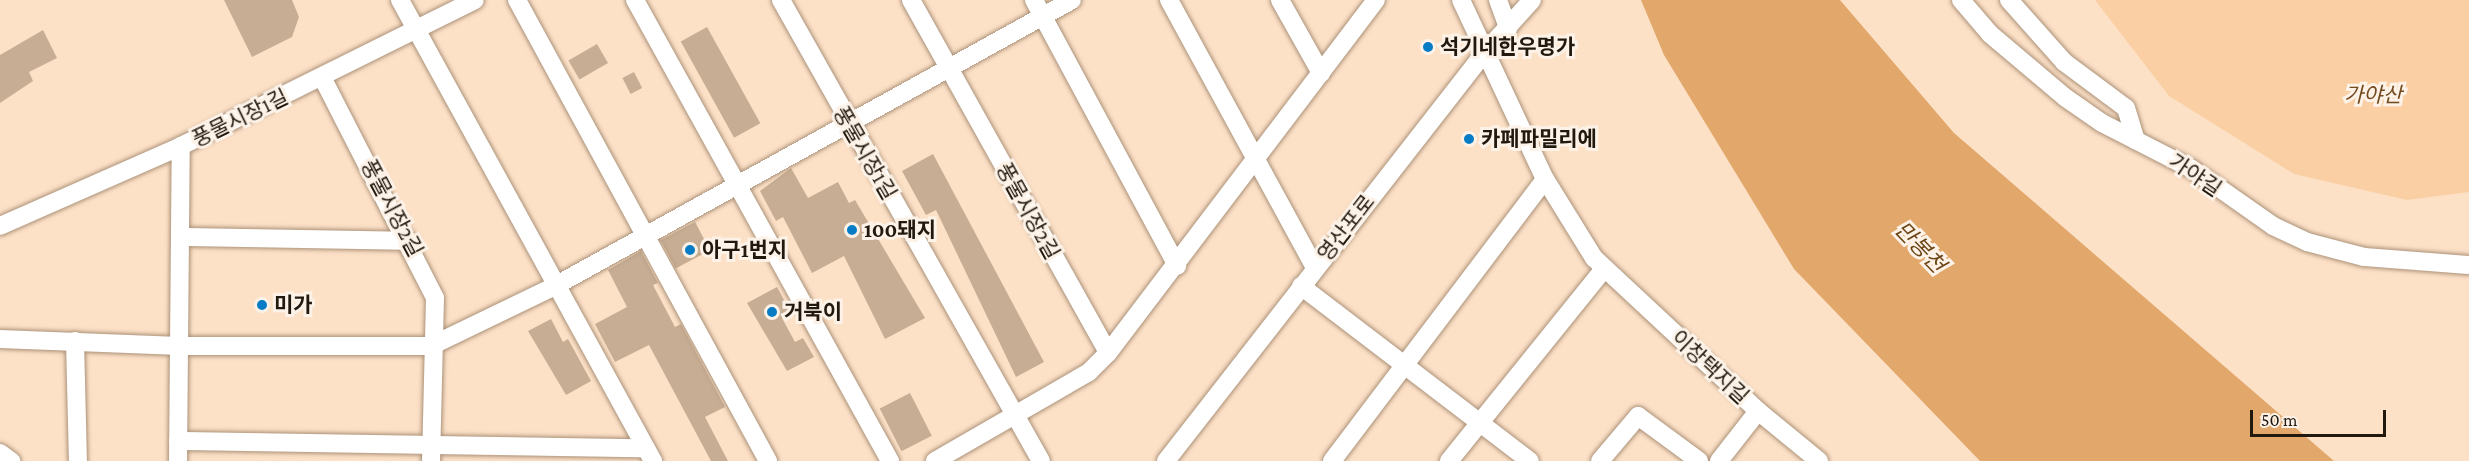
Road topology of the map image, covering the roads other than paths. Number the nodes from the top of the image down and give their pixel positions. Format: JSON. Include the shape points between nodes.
{"nodes":[{"id":1,"x":400,"y":0,"type":"edge"},
{"id":2,"x":475,"y":0,"type":"edge"},
{"id":3,"x":517,"y":0,"type":"edge"},
{"id":4,"x":635,"y":0,"type":"edge"},
{"id":5,"x":781,"y":0,"type":"edge"},
{"id":6,"x":911,"y":0,"type":"edge"},
{"id":7,"x":1072,"y":0,"type":"edge"},
{"id":8,"x":1169,"y":0,"type":"edge"},
{"id":9,"x":1280,"y":0,"type":"edge"},
{"id":10,"x":1376,"y":0,"type":"edge"},
{"id":11,"x":1461,"y":0,"type":"edge"},
{"id":12,"x":1498,"y":0,"type":"edge"},
{"id":13,"x":1960,"y":0,"type":"edge"},
{"id":14,"x":2009,"y":0,"type":"edge"},
{"id":15,"x":1531,"y":2,"type":"edge"},
{"id":16,"x":1038,"y":8,"type":"edge"},
{"id":17,"x":415,"y":28,"type":"junction"},
{"id":18,"x":1508,"y":28,"type":"junction"},
{"id":19,"x":1485,"y":52,"type":"junction"},
{"id":20,"x":948,"y":69,"type":"junction"},
{"id":21,"x":1321,"y":73,"type":"junction"},
{"id":22,"x":322,"y":77,"type":"junction"},
{"id":23,"x":848,"y":124,"type":"junction"},
{"id":24,"x":2136,"y":140,"type":"junction"},
{"id":25,"x":181,"y":146,"type":"junction"},
{"id":26,"x":1256,"y":159,"type":"junction"},
{"id":27,"x":1545,"y":179,"type":"junction"},
{"id":28,"x":735,"y":186,"type":"junction"},
{"id":29,"x":0,"y":225,"type":"edge"},
{"id":30,"x":183,"y":237,"type":"junction"},
{"id":31,"x":643,"y":237,"type":"junction"},
{"id":32,"x":409,"y":241,"type":"junction"},
{"id":33,"x":1177,"y":266,"type":"junction"},
{"id":34,"x":2469,"y":266,"type":"edge"},
{"id":35,"x":1315,"y":268,"type":"junction"},
{"id":36,"x":1604,"y":269,"type":"junction"},
{"id":37,"x":553,"y":286,"type":"junction"},
{"id":38,"x":1301,"y":286,"type":"junction"},
{"id":39,"x":0,"y":339,"type":"edge"},
{"id":40,"x":75,"y":341,"type":"junction"},
{"id":41,"x":180,"y":346,"type":"junction"},
{"id":42,"x":431,"y":346,"type":"junction"},
{"id":43,"x":1108,"y":353,"type":"junction"},
{"id":44,"x":1404,"y":365,"type":"junction"},
{"id":45,"x":1758,"y":411,"type":"junction"},
{"id":46,"x":1016,"y":414,"type":"junction"},
{"id":47,"x":1479,"y":422,"type":"junction"},
{"id":48,"x":178,"y":441,"type":"junction"},
{"id":49,"x":431,"y":442,"type":"junction"},
{"id":50,"x":0,"y":453,"type":"edge"},
{"id":51,"x":649,"y":454,"type":"edge"},
{"id":52,"x":11,"y":461,"type":"edge"},
{"id":53,"x":78,"y":461,"type":"edge"},
{"id":54,"x":178,"y":461,"type":"edge"},
{"id":55,"x":431,"y":461,"type":"edge"},
{"id":56,"x":768,"y":461,"type":"edge"},
{"id":57,"x":890,"y":461,"type":"edge"},
{"id":58,"x":935,"y":461,"type":"edge"},
{"id":59,"x":1041,"y":461,"type":"edge"},
{"id":60,"x":1166,"y":461,"type":"edge"},
{"id":61,"x":1332,"y":461,"type":"edge"},
{"id":62,"x":1449,"y":461,"type":"edge"},
{"id":63,"x":1530,"y":461,"type":"edge"},
{"id":64,"x":1600,"y":461,"type":"edge"},
{"id":65,"x":1699,"y":461,"type":"edge"},
{"id":66,"x":1719,"y":461,"type":"edge"},
{"id":67,"x":1819,"y":461,"type":"edge"}],
"edges":[{"from":1,"to":17,"type":"street"},
{"from":2,"to":17,"type":"street","name":"풍물시장1길"},
{"from":3,"to":31,"type":"street"},
{"from":4,"to":28,"type":"street"},
{"from":5,"to":23,"type":"street","name":"풍물시장1길"},
{"from":6,"to":20,"type":"street","name":"풍물시장2길"},
{"from":7,"to":16,"type":"street"},
{"from":8,"to":26,"type":"street"},
{"from":9,"to":21,"type":"street"},
{"from":10,"to":21,"type":"street"},
{"from":11,"to":19,"type":"street"},
{"from":12,"to":18,"type":"street"},
{"from":13,"to":24,"type":"street","name":"가야길","via":[[2025,67],[2102,123]]},
{"from":14,"to":24,"type":"street","via":[[2064,62],[2126,108]]},
{"from":15,"to":18,"type":"street","name":"영산포로"},
{"from":16,"to":20,"type":"street"},
{"from":16,"to":33,"type":"street"},
{"from":17,"to":22,"type":"street","name":"풍물시장1길"},
{"from":17,"to":37,"type":"street"},
{"from":18,"to":19,"type":"street","name":"영산포로"},
{"from":19,"to":27,"type":"street","name":"이창택지길"},
{"from":19,"to":35,"type":"street","name":"영산포로"},
{"from":20,"to":23,"type":"street"},
{"from":20,"to":43,"type":"street","name":"풍물시장2길"},
{"from":21,"to":26,"type":"street"},
{"from":22,"to":25,"type":"street","name":"풍물시장1길"},
{"from":22,"to":32,"type":"street","name":"풍물시장2길"},
{"from":23,"to":28,"type":"street"},
{"from":23,"to":46,"type":"street","name":"풍물시장1길"},
{"from":24,"to":34,"type":"street","name":"가야길","via":[[2192,169],[2273,226],[2307,242],[2400,263]]},
{"from":25,"to":29,"type":"street","name":"풍물시장1길"},
{"from":25,"to":30,"type":"street"},
{"from":26,"to":33,"type":"street"},
{"from":26,"to":35,"type":"street"},
{"from":27,"to":36,"type":"street","name":"이창택지길"},
{"from":27,"to":44,"type":"street"},
{"from":28,"to":31,"type":"street"},
{"from":28,"to":57,"type":"street"},
{"from":30,"to":32,"type":"street"},
{"from":30,"to":41,"type":"street"},
{"from":31,"to":37,"type":"street"},
{"from":31,"to":56,"type":"street"},
{"from":32,"to":42,"type":"street","name":"풍물시장2길","via":[[435,298]]},
{"from":33,"to":43,"type":"street"},
{"from":35,"to":38,"type":"street","name":"영산포로"},
{"from":36,"to":45,"type":"street","name":"이창택지길"},
{"from":36,"to":47,"type":"street"},
{"from":37,"to":42,"type":"street"},
{"from":37,"to":51,"type":"street"},
{"from":38,"to":44,"type":"street"},
{"from":38,"to":60,"type":"street","name":"영산포로"},
{"from":39,"to":40,"type":"street"},
{"from":40,"to":41,"type":"street"},
{"from":40,"to":53,"type":"street"},
{"from":41,"to":42,"type":"street"},
{"from":41,"to":48,"type":"street"},
{"from":42,"to":49,"type":"street","name":"풍물시장2길"},
{"from":43,"to":46,"type":"street","via":[[1089,372]]},
{"from":44,"to":47,"type":"street"},
{"from":44,"to":61,"type":"street"},
{"from":45,"to":66,"type":"street"},
{"from":45,"to":67,"type":"street","name":"이창택지길"},
{"from":46,"to":58,"type":"street"},
{"from":46,"to":59,"type":"street","name":"풍물시장1길"},
{"from":47,"to":62,"type":"street"},
{"from":47,"to":63,"type":"street"},
{"from":48,"to":49,"type":"street"},
{"from":48,"to":54,"type":"street"},
{"from":49,"to":51,"type":"street"},
{"from":49,"to":55,"type":"street","name":"풍물시장2길"},
{"from":50,"to":52,"type":"street"},
{"from":64,"to":65,"type":"street","via":[[1638,416]]}]}
